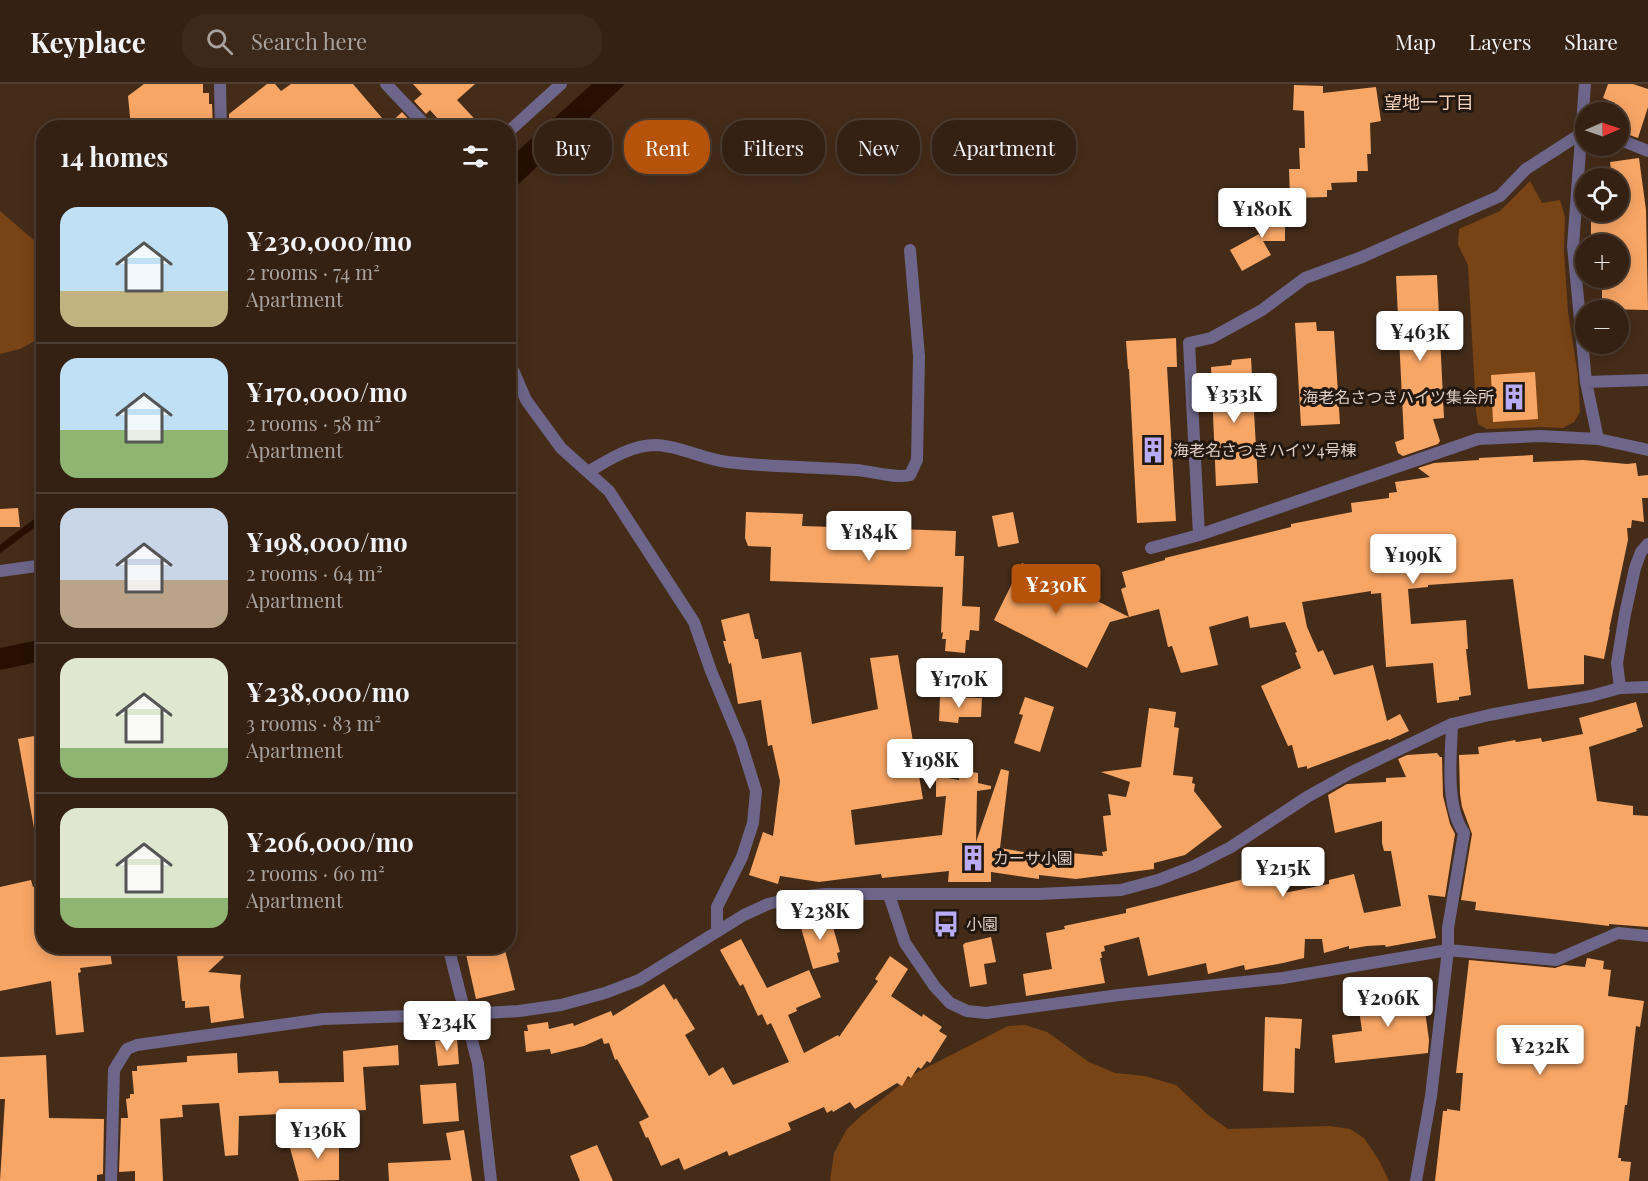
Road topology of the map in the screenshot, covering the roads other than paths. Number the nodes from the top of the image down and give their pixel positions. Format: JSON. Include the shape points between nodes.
{"nodes":[{"id":1,"x":220,"y":84,"type":"edge"},
{"id":2,"x":386,"y":84,"type":"edge"},
{"id":3,"x":561,"y":84,"type":"edge"},
{"id":4,"x":1585,"y":84,"type":"edge"},
{"id":5,"x":1585,"y":102,"type":"edge"},
{"id":6,"x":221,"y":120,"type":"edge"},
{"id":7,"x":420,"y":120,"type":"edge"},
{"id":8,"x":516,"y":125,"type":"edge"},
{"id":9,"x":1575,"y":139,"type":"edge"},
{"id":10,"x":1629,"y":143,"type":"edge"},
{"id":11,"x":1648,"y":151,"type":"edge"},
{"id":12,"x":1582,"y":156,"type":"edge"},
{"id":13,"x":910,"y":250,"type":"dead end"},
{"id":14,"x":516,"y":377,"type":"edge"},
{"id":15,"x":1648,"y":380,"type":"edge"},
{"id":16,"x":1586,"y":382,"type":"junction"},
{"id":17,"x":1598,"y":438,"type":"junction"},
{"id":18,"x":1648,"y":450,"type":"edge"},
{"id":19,"x":588,"y":472,"type":"junction"},
{"id":20,"x":1199,"y":534,"type":"junction"},
{"id":21,"x":1648,"y":544,"type":"edge"},
{"id":22,"x":1151,"y":548,"type":"dead end"},
{"id":23,"x":36,"y":566,"type":"edge"},
{"id":24,"x":0,"y":571,"type":"edge"},
{"id":25,"x":1648,"y":687,"type":"edge"},
{"id":26,"x":1620,"y":688,"type":"junction"},
{"id":27,"x":1452,"y":724,"type":"junction"},
{"id":28,"x":889,"y":895,"type":"junction"},
{"id":29,"x":717,"y":931,"type":"junction"},
{"id":30,"x":1648,"y":936,"type":"edge"},
{"id":31,"x":1448,"y":950,"type":"junction"},
{"id":32,"x":450,"y":954,"type":"edge"},
{"id":33,"x":467,"y":1014,"type":"junction"},
{"id":34,"x":111,"y":1181,"type":"edge"},
{"id":35,"x":491,"y":1181,"type":"edge"},
{"id":36,"x":1416,"y":1181,"type":"edge"}],
"edges":[{"from":1,"to":6,"type":"street"},
{"from":2,"to":7,"type":"street"},
{"from":3,"to":8,"type":"street"},
{"from":4,"to":5,"type":"street"},
{"from":9,"to":20,"type":"street","via":[[1526,169],[1500,196],[1305,278],[1262,310],[1211,338],[1189,343]]},
{"from":10,"to":11,"type":"street"},
{"from":12,"to":16,"type":"street","via":[[1573,246]]},
{"from":13,"to":19,"type":"street","via":[[919,356],[917,460],[910,475],[725,462],[655,445],[612,457]]},
{"from":14,"to":19,"type":"street","via":[[526,400],[561,448]]},
{"from":15,"to":16,"type":"street"},
{"from":16,"to":17,"type":"street"},
{"from":17,"to":18,"type":"street"},
{"from":17,"to":20,"type":"street","via":[[1478,439]]},
{"from":19,"to":29,"type":"street","via":[[609,490],[694,622],[756,791],[753,823],[742,857],[717,907]]},
{"from":20,"to":22,"type":"street"},
{"from":21,"to":26,"type":"street","via":[[1635,568],[1625,614],[1617,663]]},
{"from":23,"to":24,"type":"street"},
{"from":25,"to":26,"type":"street"},
{"from":26,"to":27,"type":"street"},
{"from":27,"to":28,"type":"street","via":[[1350,773],[1231,847],[1158,880],[1120,890]]},
{"from":27,"to":31,"type":"street","via":[[1454,805],[1464,833]]},
{"from":28,"to":29,"type":"street","via":[[798,897],[768,904]]},
{"from":28,"to":31,"type":"street","via":[[905,943],[935,987],[950,1003],[967,1011],[986,1013],[1283,978]]},
{"from":29,"to":33,"type":"street","via":[[639,980],[604,993],[519,1011]]},
{"from":30,"to":31,"type":"street","via":[[1618,933],[1556,960]]},
{"from":31,"to":36,"type":"street","via":[[1431,1096]]},
{"from":32,"to":33,"type":"street"},
{"from":33,"to":34,"type":"street","via":[[323,1019],[127,1049],[114,1070]]},
{"from":33,"to":35,"type":"street","via":[[478,1064]]}]}
